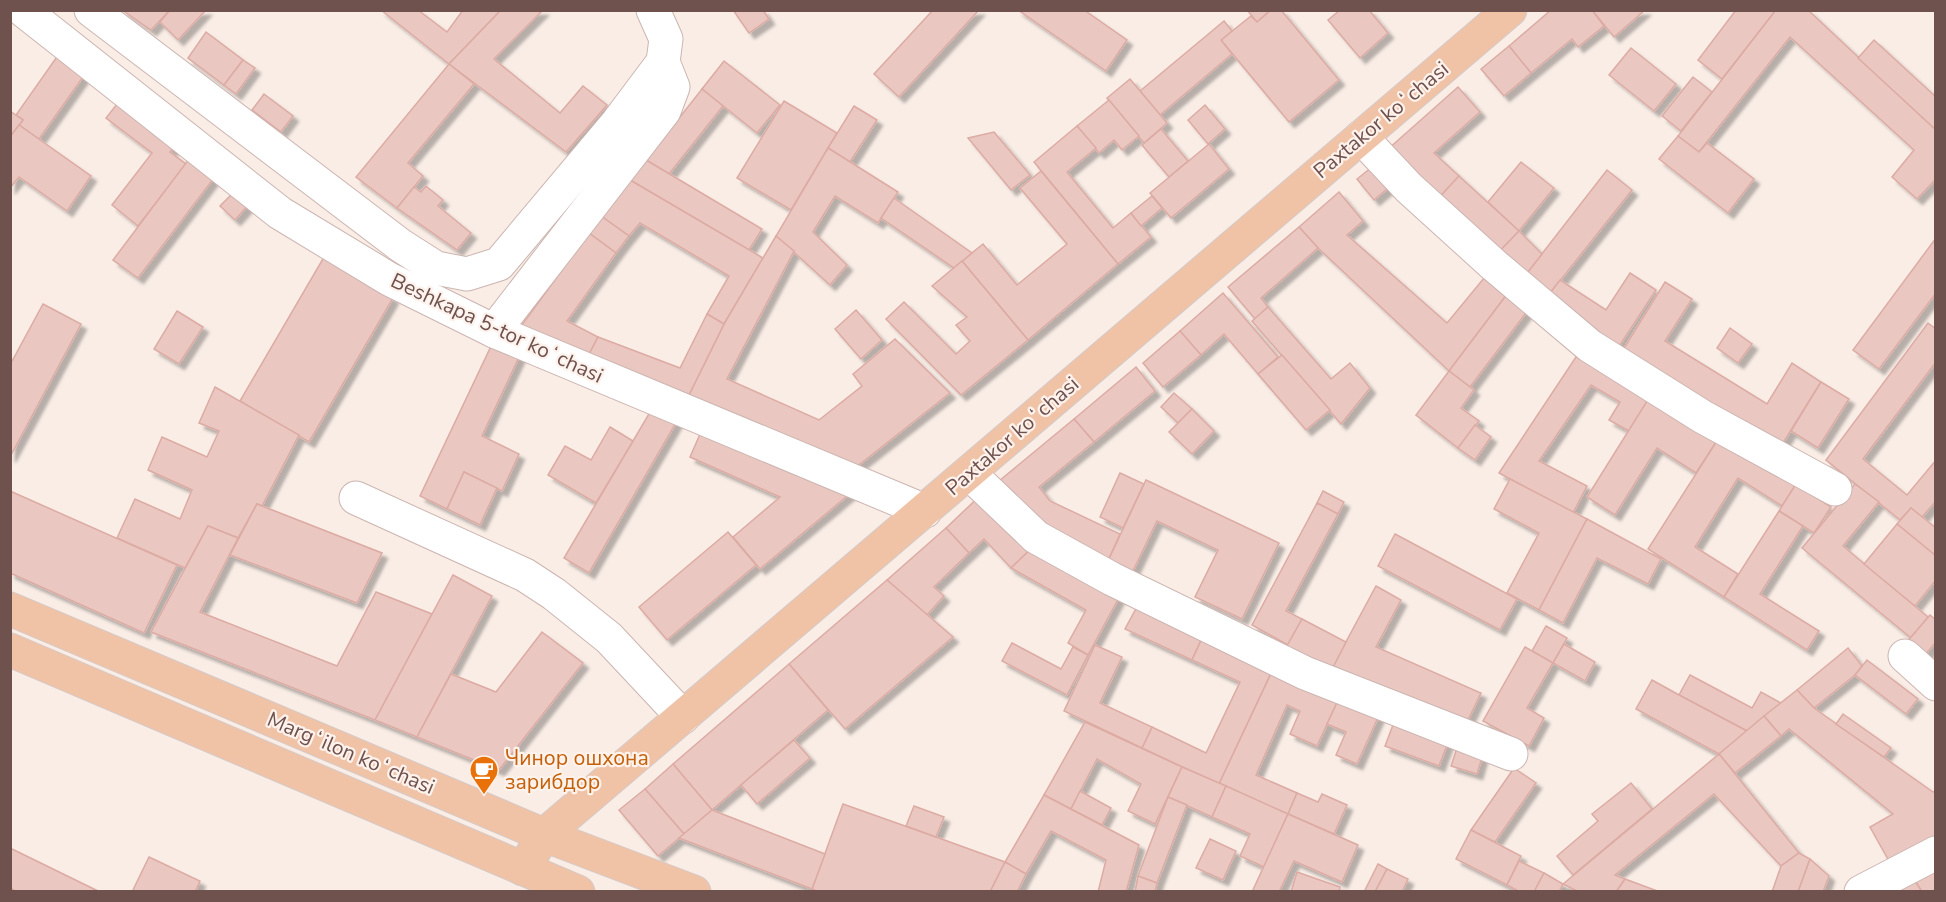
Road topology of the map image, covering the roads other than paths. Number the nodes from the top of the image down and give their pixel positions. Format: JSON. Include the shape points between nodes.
{"nodes":[{"id":1,"x":23,"y":10,"type":"edge"},
{"id":2,"x":91,"y":10,"type":"edge"},
{"id":3,"x":652,"y":10,"type":"edge"},
{"id":4,"x":1510,"y":10,"type":"edge"},
{"id":5,"x":663,"y":62,"type":"junction"},
{"id":6,"x":1361,"y":137,"type":"junction"},
{"id":7,"x":494,"y":331,"type":"junction"},
{"id":8,"x":969,"y":473,"type":"junction"},
{"id":9,"x":1835,"y":489,"type":"dead end"},
{"id":10,"x":356,"y":498,"type":"dead end"},
{"id":11,"x":925,"y":511,"type":"junction"},
{"id":12,"x":10,"y":609,"type":"edge"},
{"id":13,"x":10,"y":650,"type":"edge"},
{"id":14,"x":1905,"y":656,"type":"dead end"},
{"id":15,"x":1935,"y":684,"type":"edge"},
{"id":16,"x":683,"y":717,"type":"junction"},
{"id":17,"x":1510,"y":754,"type":"dead end"},
{"id":18,"x":544,"y":835,"type":"junction"},
{"id":19,"x":1935,"y":853,"type":"edge"},
{"id":20,"x":522,"y":869,"type":"junction"},
{"id":21,"x":578,"y":891,"type":"edge"},
{"id":22,"x":694,"y":891,"type":"edge"},
{"id":23,"x":1861,"y":891,"type":"edge"}],
"edges":[{"from":1,"to":7,"type":"street","name":"Beshkapa 5-tor koʻchasi","via":[[280,213],[389,279]]},
{"from":2,"to":5,"type":"street","via":[[400,245],[436,268],[467,274],[499,264]]},
{"from":3,"to":5,"type":"street","via":[[666,39]]},
{"from":4,"to":6,"type":"main road","name":"Paxtakor koʻchasi"},
{"from":5,"to":7,"type":"street","via":[[673,87],[664,111]]},
{"from":6,"to":8,"type":"main road","name":"Paxtakor koʻchasi"},
{"from":6,"to":9,"type":"street","via":[[1409,188],[1590,346],[1703,417]]},
{"from":7,"to":11,"type":"street","name":"Beshkapa 5-tor koʻchasi"},
{"from":8,"to":11,"type":"main road","name":"Paxtakor koʻchasi"},
{"from":8,"to":17,"type":"street","via":[[1036,537],[1112,579],[1305,673]]},
{"from":10,"to":16,"type":"street","via":[[525,575],[554,594],[609,638]]},
{"from":11,"to":16,"type":"main road","name":"Paxtakor koʻchasi"},
{"from":12,"to":18,"type":"main road","name":"Margʻilon koʻchasi"},
{"from":13,"to":20,"type":"main road","name":"Margʻilon koʻchasi"},
{"from":14,"to":15,"type":"street"},
{"from":16,"to":18,"type":"main road","name":"Paxtakor koʻchasi"},
{"from":18,"to":20,"type":"main road","name":"Paxtakor koʻchasi"},
{"from":18,"to":22,"type":"main road","name":"Margʻilon koʻchasi"},
{"from":19,"to":23,"type":"street"},
{"from":20,"to":21,"type":"main road","name":"Margʻilon koʻchasi"}]}
